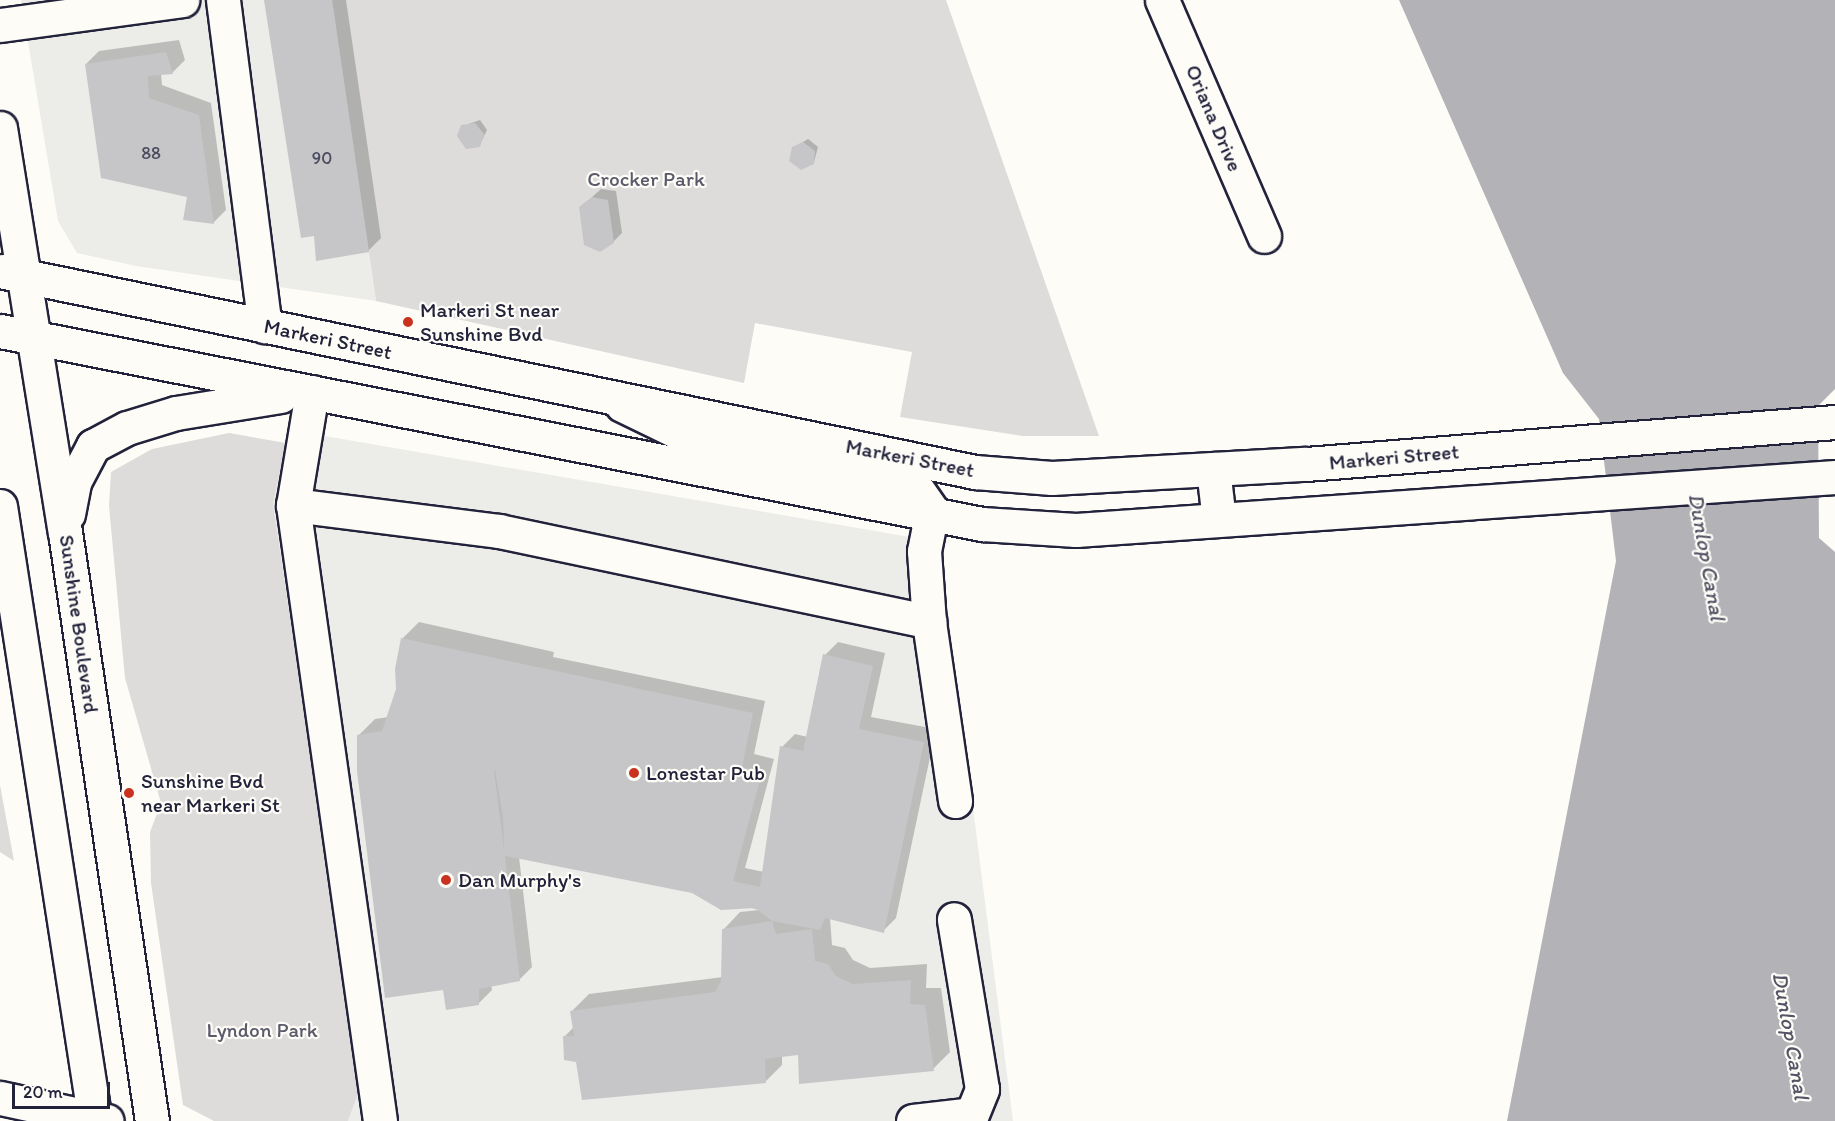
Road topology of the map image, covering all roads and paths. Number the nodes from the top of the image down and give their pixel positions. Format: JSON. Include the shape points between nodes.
{"nodes":[{"id":1,"x":182,"y":0,"type":"edge"},
{"id":2,"x":223,"y":0,"type":"edge"},
{"id":3,"x":1162,"y":0,"type":"edge"},
{"id":4,"x":0,"y":25,"type":"edge"},
{"id":5,"x":0,"y":128,"type":"edge"},
{"id":6,"x":1264,"y":236,"type":"dead end"},
{"id":7,"x":11,"y":274,"type":"edge"},
{"id":8,"x":265,"y":326,"type":"junction"},
{"id":9,"x":0,"y":331,"type":"edge"},
{"id":10,"x":32,"y":338,"type":"junction"},
{"id":11,"x":312,"y":392,"type":"junction"},
{"id":12,"x":601,"y":395,"type":"junction"},
{"id":13,"x":1835,"y":422,"type":"edge"},
{"id":14,"x":1213,"y":469,"type":"junction"},
{"id":15,"x":1835,"y":477,"type":"edge"},
{"id":16,"x":293,"y":505,"type":"junction"},
{"id":17,"x":0,"y":506,"type":"edge"},
{"id":18,"x":932,"y":511,"type":"junction"},
{"id":19,"x":1219,"y":520,"type":"junction"},
{"id":20,"x":65,"y":532,"type":"junction"},
{"id":21,"x":929,"y":622,"type":"junction"},
{"id":22,"x":955,"y":801,"type":"dead end"},
{"id":23,"x":954,"y":919,"type":"dead end"},
{"id":24,"x":0,"y":1098,"type":"edge"},
{"id":25,"x":99,"y":1120,"type":"edge"},
{"id":26,"x":152,"y":1121,"type":"edge"},
{"id":27,"x":380,"y":1121,"type":"edge"},
{"id":28,"x":913,"y":1121,"type":"edge"}],
"edges":[{"from":1,"to":4,"type":"main road"},
{"from":2,"to":8,"type":"main road"},
{"from":3,"to":6,"type":"main road","name":"Oriana Drive"},
{"from":5,"to":7,"type":"main road","name":"Sunshine Boulevard"},
{"from":7,"to":8,"type":"main road","name":"Markeri Street"},
{"from":7,"to":10,"type":"main road","name":"Sunshine Boulevard"},
{"from":8,"to":12,"type":"main road","name":"Markeri Street"},
{"from":9,"to":10,"type":"main road"},
{"from":10,"to":11,"type":"main road"},
{"from":10,"to":20,"type":"main road","name":"Sunshine Boulevard"},
{"from":11,"to":16,"type":"main road"},
{"from":11,"to":18,"type":"main road"},
{"from":11,"to":20,"type":"main road","via":[[176,413],[127,428],[93,446],[74,482]]},
{"from":12,"to":14,"type":"main road","name":"Markeri Street","via":[[975,472],[1052,478]]},
{"from":12,"to":18,"type":"main road","via":[[676,431],[910,479]]},
{"from":13,"to":14,"type":"main road","name":"Markeri Street"},
{"from":14,"to":19,"type":"main road"},
{"from":15,"to":19,"type":"main road"},
{"from":16,"to":21,"type":"main road","via":[[499,531]]},
{"from":16,"to":27,"type":"main road"},
{"from":17,"to":25,"type":"main road"},
{"from":18,"to":19,"type":"main road","via":[[982,524],[1076,530]]},
{"from":18,"to":21,"type":"main road","via":[[924,551]]},
{"from":20,"to":26,"type":"main road","name":"Sunshine Boulevard"},
{"from":21,"to":22,"type":"main road"},
{"from":23,"to":28,"type":"main road","via":[[981,1089],[972,1114]]},
{"from":24,"to":25,"type":"main road"}]}
